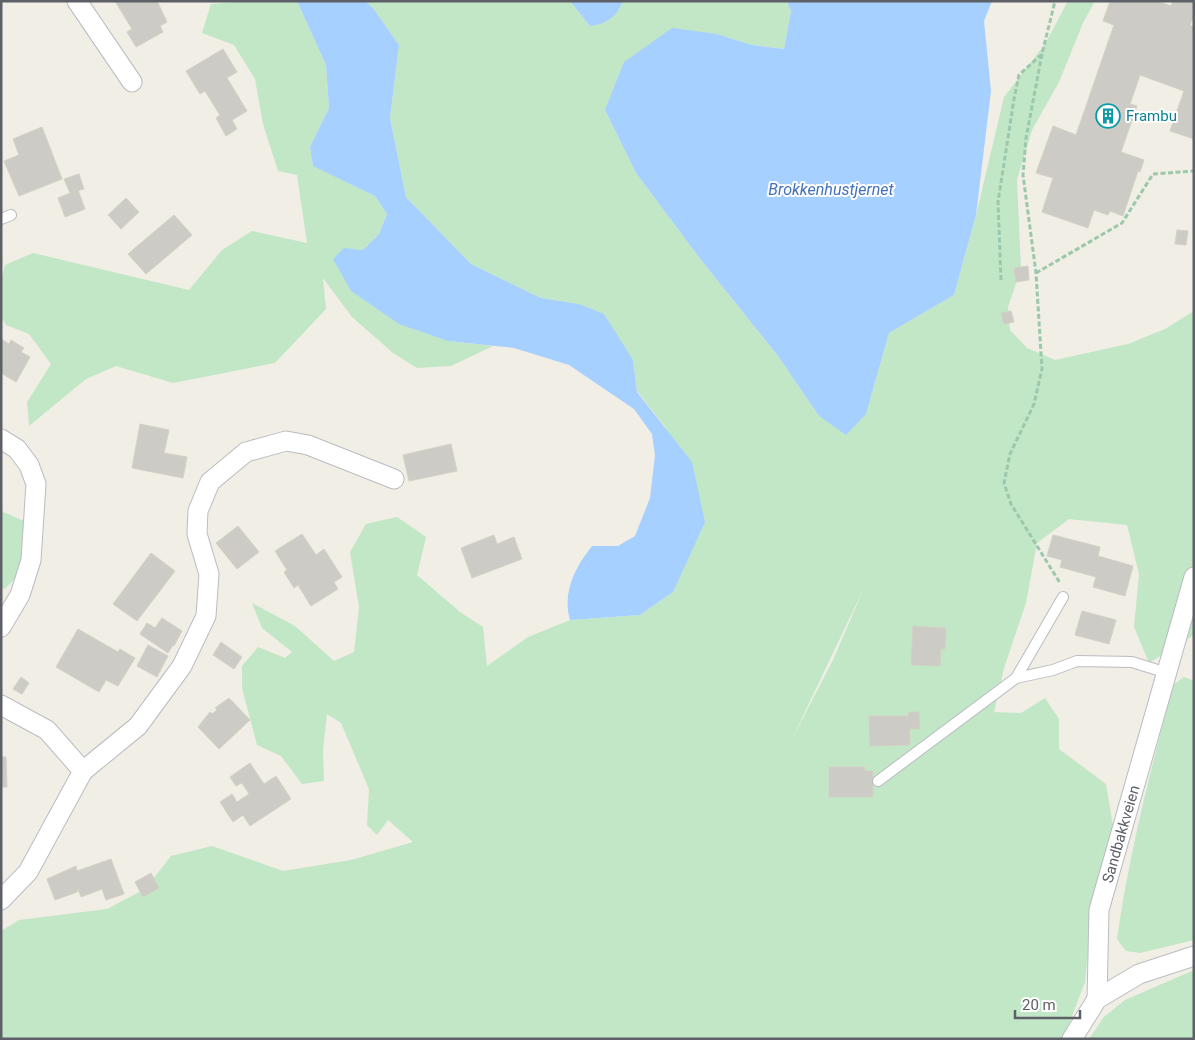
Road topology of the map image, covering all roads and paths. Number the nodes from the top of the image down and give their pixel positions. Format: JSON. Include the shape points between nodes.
{"nodes":[{"id":1,"x":77,"y":1,"type":"edge"},
{"id":2,"x":1055,"y":1,"type":"edge"},
{"id":3,"x":1042,"y":54,"type":"junction"},
{"id":4,"x":132,"y":82,"type":"dead end"},
{"id":5,"x":1194,"y":170,"type":"edge"},
{"id":6,"x":1036,"y":273,"type":"junction"},
{"id":7,"x":1000,"y":280,"type":"dead end"},
{"id":8,"x":1,"y":439,"type":"edge"},
{"id":9,"x":394,"y":479,"type":"dead end"},
{"id":10,"x":1194,"y":577,"type":"edge"},
{"id":11,"x":1063,"y":598,"type":"joint"},
{"id":12,"x":1,"y":627,"type":"edge"},
{"id":13,"x":1167,"y":673,"type":"junction"},
{"id":14,"x":1016,"y":678,"type":"junction"},
{"id":15,"x":1,"y":706,"type":"edge"},
{"id":16,"x":83,"y":771,"type":"junction"},
{"id":17,"x":878,"y":781,"type":"dead end"},
{"id":18,"x":1,"y":900,"type":"edge"},
{"id":19,"x":1194,"y":956,"type":"edge"},
{"id":20,"x":1096,"y":999,"type":"junction"},
{"id":21,"x":1072,"y":1039,"type":"edge"}],
"edges":[{"from":1,"to":4,"type":"street"},
{"from":2,"to":3,"type":"path"},
{"from":3,"to":6,"type":"path","via":[[1022,175]]},
{"from":3,"to":7,"type":"path","via":[[1019,75],[1014,99],[998,202]]},
{"from":5,"to":6,"type":"path","via":[[1153,174],[1122,223]]},
{"from":6,"to":11,"type":"path","via":[[1041,376],[1034,404],[1010,454],[1004,483],[1011,504],[1061,585]]},
{"from":8,"to":12,"type":"street","via":[[17,449],[36,484],[31,560],[20,595]]},
{"from":9,"to":16,"type":"street","via":[[308,445],[286,441],[246,452],[210,482],[198,511],[197,534],[209,574],[206,616],[182,666],[138,726]]},
{"from":10,"to":13,"type":"street","name":"Sandbakkveien"},
{"from":11,"to":14,"type":"lane"},
{"from":13,"to":14,"type":"lane","via":[[1132,662],[1077,661]]},
{"from":13,"to":20,"type":"street","name":"Sandbakkveien","via":[[1099,910]]},
{"from":14,"to":17,"type":"lane"},
{"from":15,"to":16,"type":"street","via":[[47,730]]},
{"from":16,"to":18,"type":"street","via":[[28,872]]},
{"from":19,"to":20,"type":"street","name":"Sandbakkveien","via":[[1139,974]]},
{"from":20,"to":21,"type":"street","name":"Sandbakkveien"}]}
